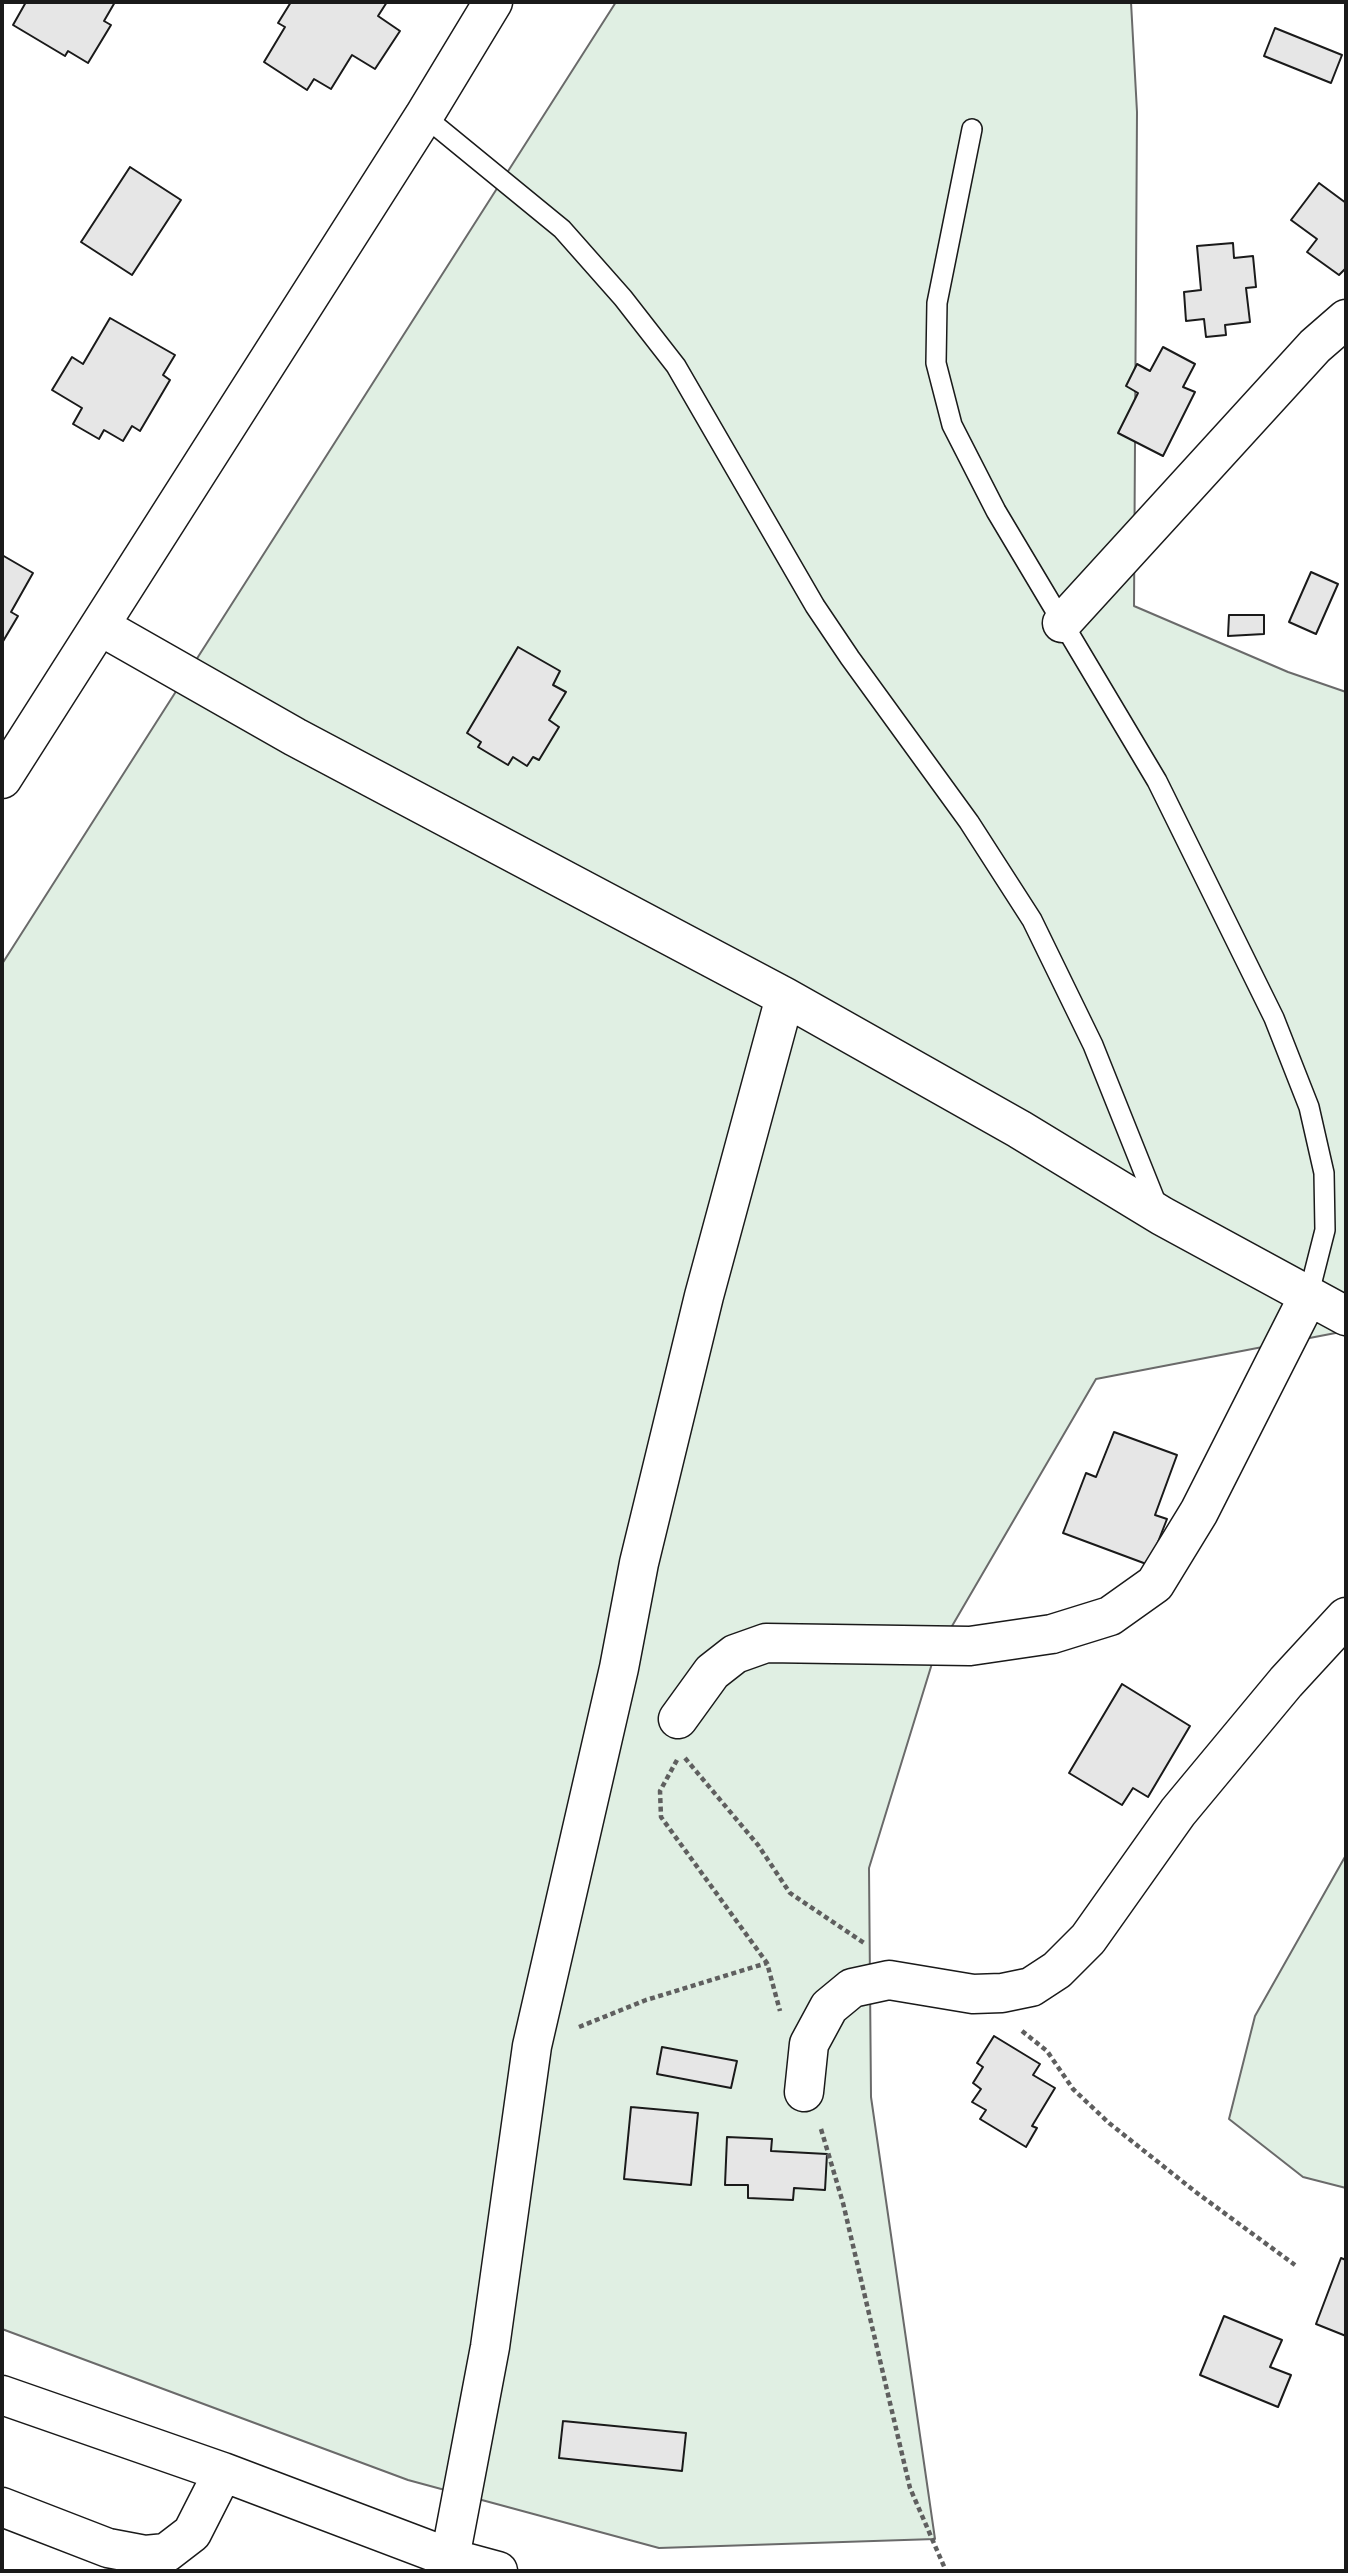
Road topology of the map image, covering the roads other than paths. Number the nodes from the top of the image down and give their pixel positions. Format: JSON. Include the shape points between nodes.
{"nodes":[{"id":1,"x":493,"y":2,"type":"edge"},
{"id":2,"x":424,"y":116,"type":"junction"},
{"id":3,"x":972,"y":129,"type":"dead end"},
{"id":4,"x":1346,"y":318,"type":"edge"},
{"id":5,"x":1062,"y":623,"type":"junction"},
{"id":6,"x":100,"y":626,"type":"junction"},
{"id":7,"x":2,"y":779,"type":"edge"},
{"id":8,"x":785,"y":998,"type":"junction"},
{"id":9,"x":1162,"y":1216,"type":"junction"},
{"id":10,"x":1308,"y":1297,"type":"junction"},
{"id":11,"x":1346,"y":1316,"type":"edge"},
{"id":12,"x":1346,"y":1617,"type":"edge"},
{"id":13,"x":679,"y":1736,"type":"road end"},
{"id":14,"x":804,"y":2092,"type":"dead end"},
{"id":15,"x":2,"y":2395,"type":"edge"},
{"id":16,"x":223,"y":2472,"type":"junction"},
{"id":17,"x":2,"y":2507,"type":"edge"},
{"id":18,"x":470,"y":2566,"type":"edge"}],
"edges":[{"from":1,"to":2,"type":"street"},
{"from":2,"to":6,"type":"street"},
{"from":2,"to":9,"type":"lane","via":[[562,229],[676,366],[815,606],[962,811],[1032,920],[1093,1045]]},
{"from":3,"to":5,"type":"lane","via":[[937,303],[936,363],[952,425]]},
{"from":4,"to":5,"type":"street","via":[[1315,346]]},
{"from":5,"to":10,"type":"lane","via":[[1157,781],[1273,1018],[1309,1107],[1324,1173],[1325,1230]]},
{"from":6,"to":7,"type":"street"},
{"from":6,"to":8,"type":"street","via":[[295,737]]},
{"from":8,"to":9,"type":"street","via":[[1019,1129]]},
{"from":8,"to":18,"type":"street","via":[[704,1296],[642,1549],[532,2046],[490,2347]]},
{"from":9,"to":10,"type":"street"},
{"from":10,"to":11,"type":"street"},
{"from":10,"to":13,"type":"street","via":[[1199,1512],[1155,1584],[1110,1616],[1052,1634],[970,1646],[766,1643],[735,1654],[712,1672]]},
{"from":12,"to":14,"type":"street","via":[[1178,1812],[1088,1940],[1057,1970],[1031,1986],[973,1994],[889,1980],[852,1988],[829,2007],[810,2044]]},
{"from":15,"to":16,"type":"street"},
{"from":16,"to":17,"type":"street","via":[[192,2533],[166,2553],[145,2555],[108,2548]]},
{"from":16,"to":18,"type":"street"}]}
